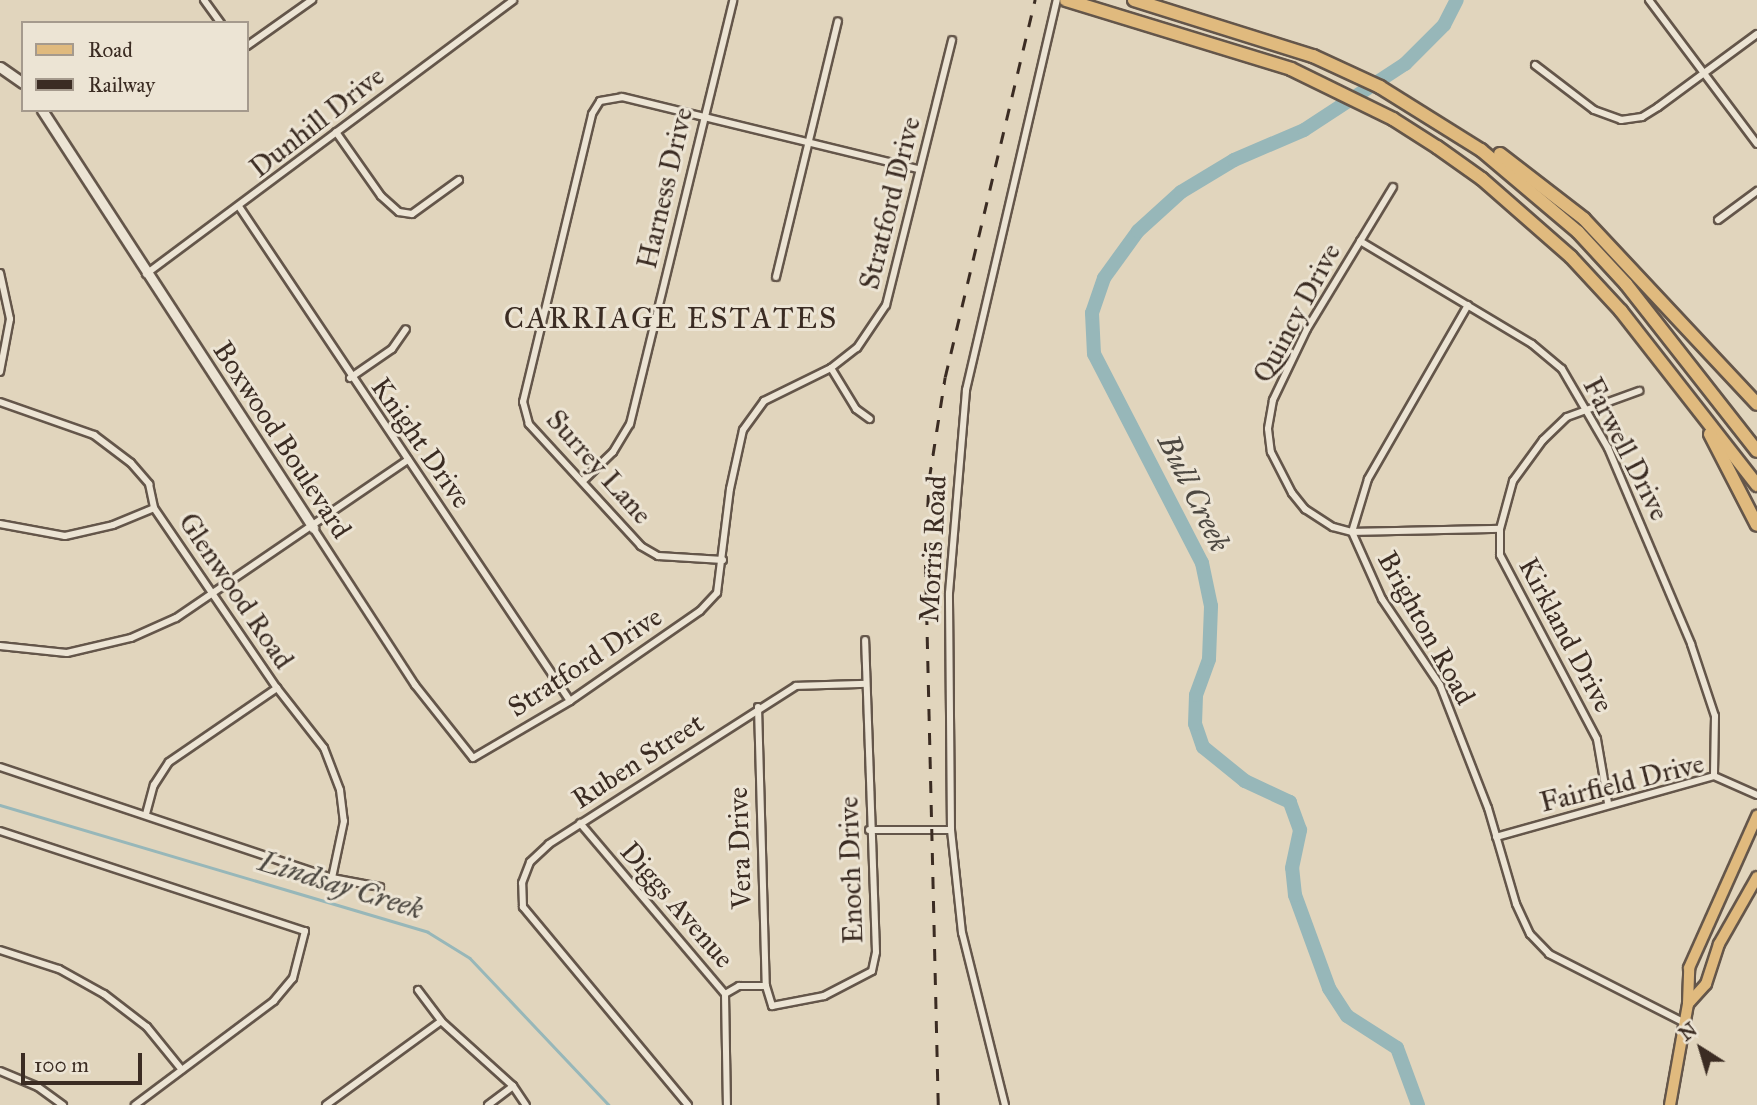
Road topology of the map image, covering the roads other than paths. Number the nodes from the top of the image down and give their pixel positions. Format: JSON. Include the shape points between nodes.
{"nodes":[{"id":1,"x":205,"y":0,"type":"edge"},
{"id":2,"x":312,"y":0,"type":"edge"},
{"id":3,"x":513,"y":0,"type":"edge"},
{"id":4,"x":733,"y":0,"type":"edge"},
{"id":5,"x":1057,"y":0,"type":"edge"},
{"id":6,"x":1066,"y":0,"type":"edge"},
{"id":7,"x":1134,"y":0,"type":"edge"},
{"id":8,"x":1649,"y":0,"type":"edge"},
{"id":9,"x":220,"y":21,"type":"edge"},
{"id":10,"x":838,"y":21,"type":"dead end"},
{"id":11,"x":1757,"y":34,"type":"edge"},
{"id":12,"x":952,"y":40,"type":"dead end"},
{"id":13,"x":248,"y":45,"type":"edge"},
{"id":14,"x":1535,"y":65,"type":"dead end"},
{"id":15,"x":0,"y":67,"type":"edge"},
{"id":16,"x":1704,"y":74,"type":"junction"},
{"id":17,"x":21,"y":82,"type":"edge"},
{"id":18,"x":43,"y":112,"type":"edge"},
{"id":19,"x":1427,"y":112,"type":"junction"},
{"id":20,"x":701,"y":117,"type":"junction"},
{"id":21,"x":336,"y":132,"type":"junction"},
{"id":22,"x":810,"y":143,"type":"junction"},
{"id":23,"x":1757,"y":145,"type":"edge"},
{"id":24,"x":917,"y":169,"type":"junction"},
{"id":25,"x":459,"y":180,"type":"dead end"},
{"id":26,"x":1393,"y":187,"type":"dead end"},
{"id":27,"x":1757,"y":191,"type":"edge"},
{"id":28,"x":240,"y":208,"type":"junction"},
{"id":29,"x":1718,"y":220,"type":"dead end"},
{"id":30,"x":1360,"y":240,"type":"junction"},
{"id":31,"x":0,"y":273,"type":"edge"},
{"id":32,"x":146,"y":274,"type":"junction"},
{"id":33,"x":776,"y":277,"type":"dead end"},
{"id":34,"x":1468,"y":304,"type":"junction"},
{"id":35,"x":406,"y":329,"type":"dead end"},
{"id":36,"x":831,"y":368,"type":"junction"},
{"id":37,"x":0,"y":372,"type":"edge"},
{"id":38,"x":350,"y":378,"type":"junction"},
{"id":39,"x":1639,"y":391,"type":"dead end"},
{"id":40,"x":0,"y":402,"type":"edge"},
{"id":41,"x":1694,"y":402,"type":"junction"},
{"id":42,"x":1757,"y":404,"type":"edge"},
{"id":43,"x":1587,"y":408,"type":"junction"},
{"id":44,"x":870,"y":419,"type":"dead end"},
{"id":45,"x":1757,"y":451,"type":"edge"},
{"id":46,"x":408,"y":460,"type":"junction"},
{"id":47,"x":584,"y":480,"type":"junction"},
{"id":48,"x":1757,"y":485,"type":"edge"},
{"id":49,"x":154,"y":508,"type":"junction"},
{"id":50,"x":0,"y":524,"type":"edge"},
{"id":51,"x":1757,"y":525,"type":"edge"},
{"id":52,"x":313,"y":528,"type":"junction"},
{"id":53,"x":1500,"y":529,"type":"junction"},
{"id":54,"x":1352,"y":532,"type":"junction"},
{"id":55,"x":723,"y":559,"type":"junction"},
{"id":56,"x":213,"y":592,"type":"junction"},
{"id":57,"x":865,"y":640,"type":"dead end"},
{"id":58,"x":0,"y":646,"type":"edge"},
{"id":59,"x":865,"y":684,"type":"junction"},
{"id":60,"x":277,"y":688,"type":"junction"},
{"id":61,"x":570,"y":701,"type":"junction"},
{"id":62,"x":758,"y":707,"type":"junction"},
{"id":63,"x":504,"y":740,"type":"joint"},
{"id":64,"x":0,"y":767,"type":"edge"},
{"id":65,"x":1714,"y":776,"type":"junction"},
{"id":66,"x":1757,"y":795,"type":"edge"},
{"id":67,"x":1608,"y":803,"type":"junction"},
{"id":68,"x":146,"y":814,"type":"junction"},
{"id":69,"x":1757,"y":816,"type":"edge"},
{"id":70,"x":580,"y":823,"type":"junction"},
{"id":71,"x":869,"y":830,"type":"junction"},
{"id":72,"x":951,"y":830,"type":"junction"},
{"id":73,"x":0,"y":831,"type":"edge"},
{"id":74,"x":1496,"y":836,"type":"junction"},
{"id":75,"x":1757,"y":877,"type":"edge"},
{"id":76,"x":332,"y":878,"type":"junction"},
{"id":77,"x":380,"y":887,"type":"dead end"},
{"id":78,"x":0,"y":950,"type":"edge"},
{"id":79,"x":766,"y":986,"type":"junction"},
{"id":80,"x":418,"y":990,"type":"dead end"},
{"id":81,"x":725,"y":993,"type":"junction"},
{"id":82,"x":1688,"y":1004,"type":"junction"},
{"id":83,"x":441,"y":1021,"type":"junction"},
{"id":84,"x":1685,"y":1023,"type":"junction"},
{"id":85,"x":182,"y":1070,"type":"junction"},
{"id":86,"x":0,"y":1072,"type":"edge"},
{"id":87,"x":513,"y":1086,"type":"junction"},
{"id":88,"x":63,"y":1105,"type":"edge"},
{"id":89,"x":135,"y":1105,"type":"edge"},
{"id":90,"x":327,"y":1105,"type":"edge"},
{"id":91,"x":488,"y":1105,"type":"edge"},
{"id":92,"x":526,"y":1105,"type":"edge"},
{"id":93,"x":688,"y":1105,"type":"edge"},
{"id":94,"x":727,"y":1105,"type":"edge"},
{"id":95,"x":1005,"y":1105,"type":"edge"},
{"id":96,"x":1670,"y":1105,"type":"edge"}],
"edges":[{"from":1,"to":9,"type":"street"},
{"from":2,"to":13,"type":"street"},
{"from":3,"to":21,"type":"street","name":"Dunhill Drive"},
{"from":4,"to":20,"type":"street","name":"Harness Drive"},
{"from":5,"to":72,"type":"street","name":"Morris Road","via":[[966,390],[949,593]]},
{"from":6,"to":41,"type":"highway","via":[[1291,69],[1404,126],[1482,179],[1571,257]]},
{"from":7,"to":19,"type":"highway","via":[[1313,56]]},
{"from":8,"to":16,"type":"street"},
{"from":10,"to":22,"type":"street"},
{"from":11,"to":16,"type":"street"},
{"from":12,"to":24,"type":"street","name":"Stratford Drive"},
{"from":14,"to":16,"type":"street","via":[[1594,110],[1621,120],[1642,117]]},
{"from":15,"to":17,"type":"street"},
{"from":16,"to":23,"type":"street"},
{"from":18,"to":32,"type":"street","name":"Boxwood Boulevard"},
{"from":19,"to":42,"type":"highway","via":[[1533,177],[1584,219]]},
{"from":19,"to":45,"type":"highway","via":[[1510,172],[1578,232],[1626,284]]},
{"from":20,"to":22,"type":"street"},
{"from":20,"to":47,"type":"street","name":"Harness Drive","via":[[630,424],[613,452]]},
{"from":20,"to":47,"type":"street","name":"Surrey Lane","via":[[622,97],[600,101],[592,114],[523,402],[529,424]]},
{"from":21,"to":25,"type":"street","via":[[381,196],[399,212],[412,214]]},
{"from":21,"to":28,"type":"street","name":"Dunhill Drive"},
{"from":22,"to":24,"type":"street"},
{"from":22,"to":33,"type":"street"},
{"from":24,"to":36,"type":"street","name":"Stratford Drive","via":[[886,305],[857,348]]},
{"from":26,"to":30,"type":"street","name":"Quincy Drive"},
{"from":27,"to":29,"type":"street"},
{"from":28,"to":32,"type":"street","name":"Dunhill Drive"},
{"from":28,"to":38,"type":"street","name":"Knight Drive"},
{"from":30,"to":34,"type":"street","name":"Farwell Drive"},
{"from":30,"to":54,"type":"street","name":"Quincy Drive","via":[[1283,378],[1268,429],[1271,452],[1292,493],[1321,521]]},
{"from":31,"to":37,"type":"street","via":[[10,319]]},
{"from":32,"to":52,"type":"street","name":"Boxwood Boulevard"},
{"from":34,"to":43,"type":"street","name":"Farwell Drive","via":[[1562,369]]},
{"from":34,"to":54,"type":"street","name":"Brighton Road","via":[[1368,479]]},
{"from":35,"to":38,"type":"street","via":[[391,349]]},
{"from":36,"to":44,"type":"street","via":[[856,409]]},
{"from":36,"to":55,"type":"street","name":"Stratford Drive","via":[[764,401],[743,430],[730,489]]},
{"from":38,"to":46,"type":"street","name":"Knight Drive"},
{"from":39,"to":43,"type":"street","name":"Kirkland Drive"},
{"from":40,"to":49,"type":"street","name":"Glenwood Road","via":[[77,428],[112,447],[149,484]]},
{"from":41,"to":48,"type":"highway"},
{"from":41,"to":51,"type":"highway"},
{"from":43,"to":53,"type":"street","name":"Kirkland Drive","via":[[1567,417],[1528,460],[1513,481]]},
{"from":43,"to":65,"type":"street","name":"Farwell Drive","via":[[1664,575],[1695,656],[1715,716]]},
{"from":46,"to":52,"type":"street"},
{"from":46,"to":61,"type":"street","name":"Knight Drive"},
{"from":47,"to":55,"type":"street","name":"Surrey Lane","via":[[642,546],[658,556]]},
{"from":49,"to":50,"type":"street","via":[[65,536]]},
{"from":49,"to":56,"type":"street","name":"Glenwood Road"},
{"from":52,"to":56,"type":"street"},
{"from":52,"to":63,"type":"street","name":"Boxwood Boulevard","via":[[453,738],[473,758]]},
{"from":53,"to":54,"type":"street","name":"Quincy Drive"},
{"from":53,"to":67,"type":"street","name":"Kirkland Drive","via":[[1500,555],[1597,739]]},
{"from":54,"to":74,"type":"street","name":"Brighton Road","via":[[1382,599],[1440,685]]},
{"from":55,"to":61,"type":"street","name":"Stratford Drive","via":[[717,593],[701,611]]},
{"from":56,"to":58,"type":"street","via":[[176,618],[95,649],[39,652]]},
{"from":56,"to":60,"type":"street","name":"Glenwood Road"},
{"from":57,"to":59,"type":"street","name":"Enoch Drive"},
{"from":59,"to":62,"type":"street","name":"Ruben Street","via":[[796,686]]},
{"from":59,"to":71,"type":"street","name":"Enoch Drive"},
{"from":60,"to":68,"type":"street","via":[[169,762],[154,785]]},
{"from":60,"to":76,"type":"street","name":"Glenwood Road","via":[[324,748],[340,790],[344,821]]},
{"from":61,"to":63,"type":"street","name":"Stratford Drive"},
{"from":62,"to":70,"type":"street","name":"Ruben Street"},
{"from":62,"to":79,"type":"street","name":"Vera Drive"},
{"from":64,"to":68,"type":"street"},
{"from":65,"to":66,"type":"street","name":"Fairfield Drive"},
{"from":65,"to":67,"type":"street","name":"Fairfield Drive"},
{"from":67,"to":74,"type":"street","name":"Fairfield Drive"},
{"from":68,"to":76,"type":"street"},
{"from":69,"to":82,"type":"main road","via":[[1689,968]]},
{"from":70,"to":81,"type":"street","name":"Diggs Avenue"},
{"from":70,"to":93,"type":"street","name":"Ruben Street","via":[[530,862],[522,883],[523,907]]},
{"from":71,"to":72,"type":"street"},
{"from":71,"to":79,"type":"street","name":"Enoch Drive","via":[[876,952],[872,971],[824,996],[789,1004],[772,1006]]},
{"from":72,"to":95,"type":"street","name":"Morris Road","via":[[962,933]]},
{"from":73,"to":85,"type":"street","via":[[305,931],[293,978],[274,1001]]},
{"from":74,"to":84,"type":"street","name":"Brighton Road","via":[[1516,904],[1530,934],[1549,954]]},
{"from":75,"to":82,"type":"main road","via":[[1719,944],[1706,984]]},
{"from":76,"to":77,"type":"street"},
{"from":78,"to":85,"type":"street","via":[[59,969],[104,994],[147,1027]]},
{"from":79,"to":81,"type":"street","via":[[739,986]]},
{"from":80,"to":83,"type":"street"},
{"from":81,"to":94,"type":"street","name":"Diggs Avenue"},
{"from":82,"to":84,"type":"main road"},
{"from":83,"to":87,"type":"street"},
{"from":83,"to":90,"type":"street"},
{"from":84,"to":96,"type":"main road"},
{"from":85,"to":89,"type":"street"},
{"from":86,"to":88,"type":"street","via":[[38,1087]]},
{"from":87,"to":91,"type":"street"},
{"from":87,"to":92,"type":"street"}]}
